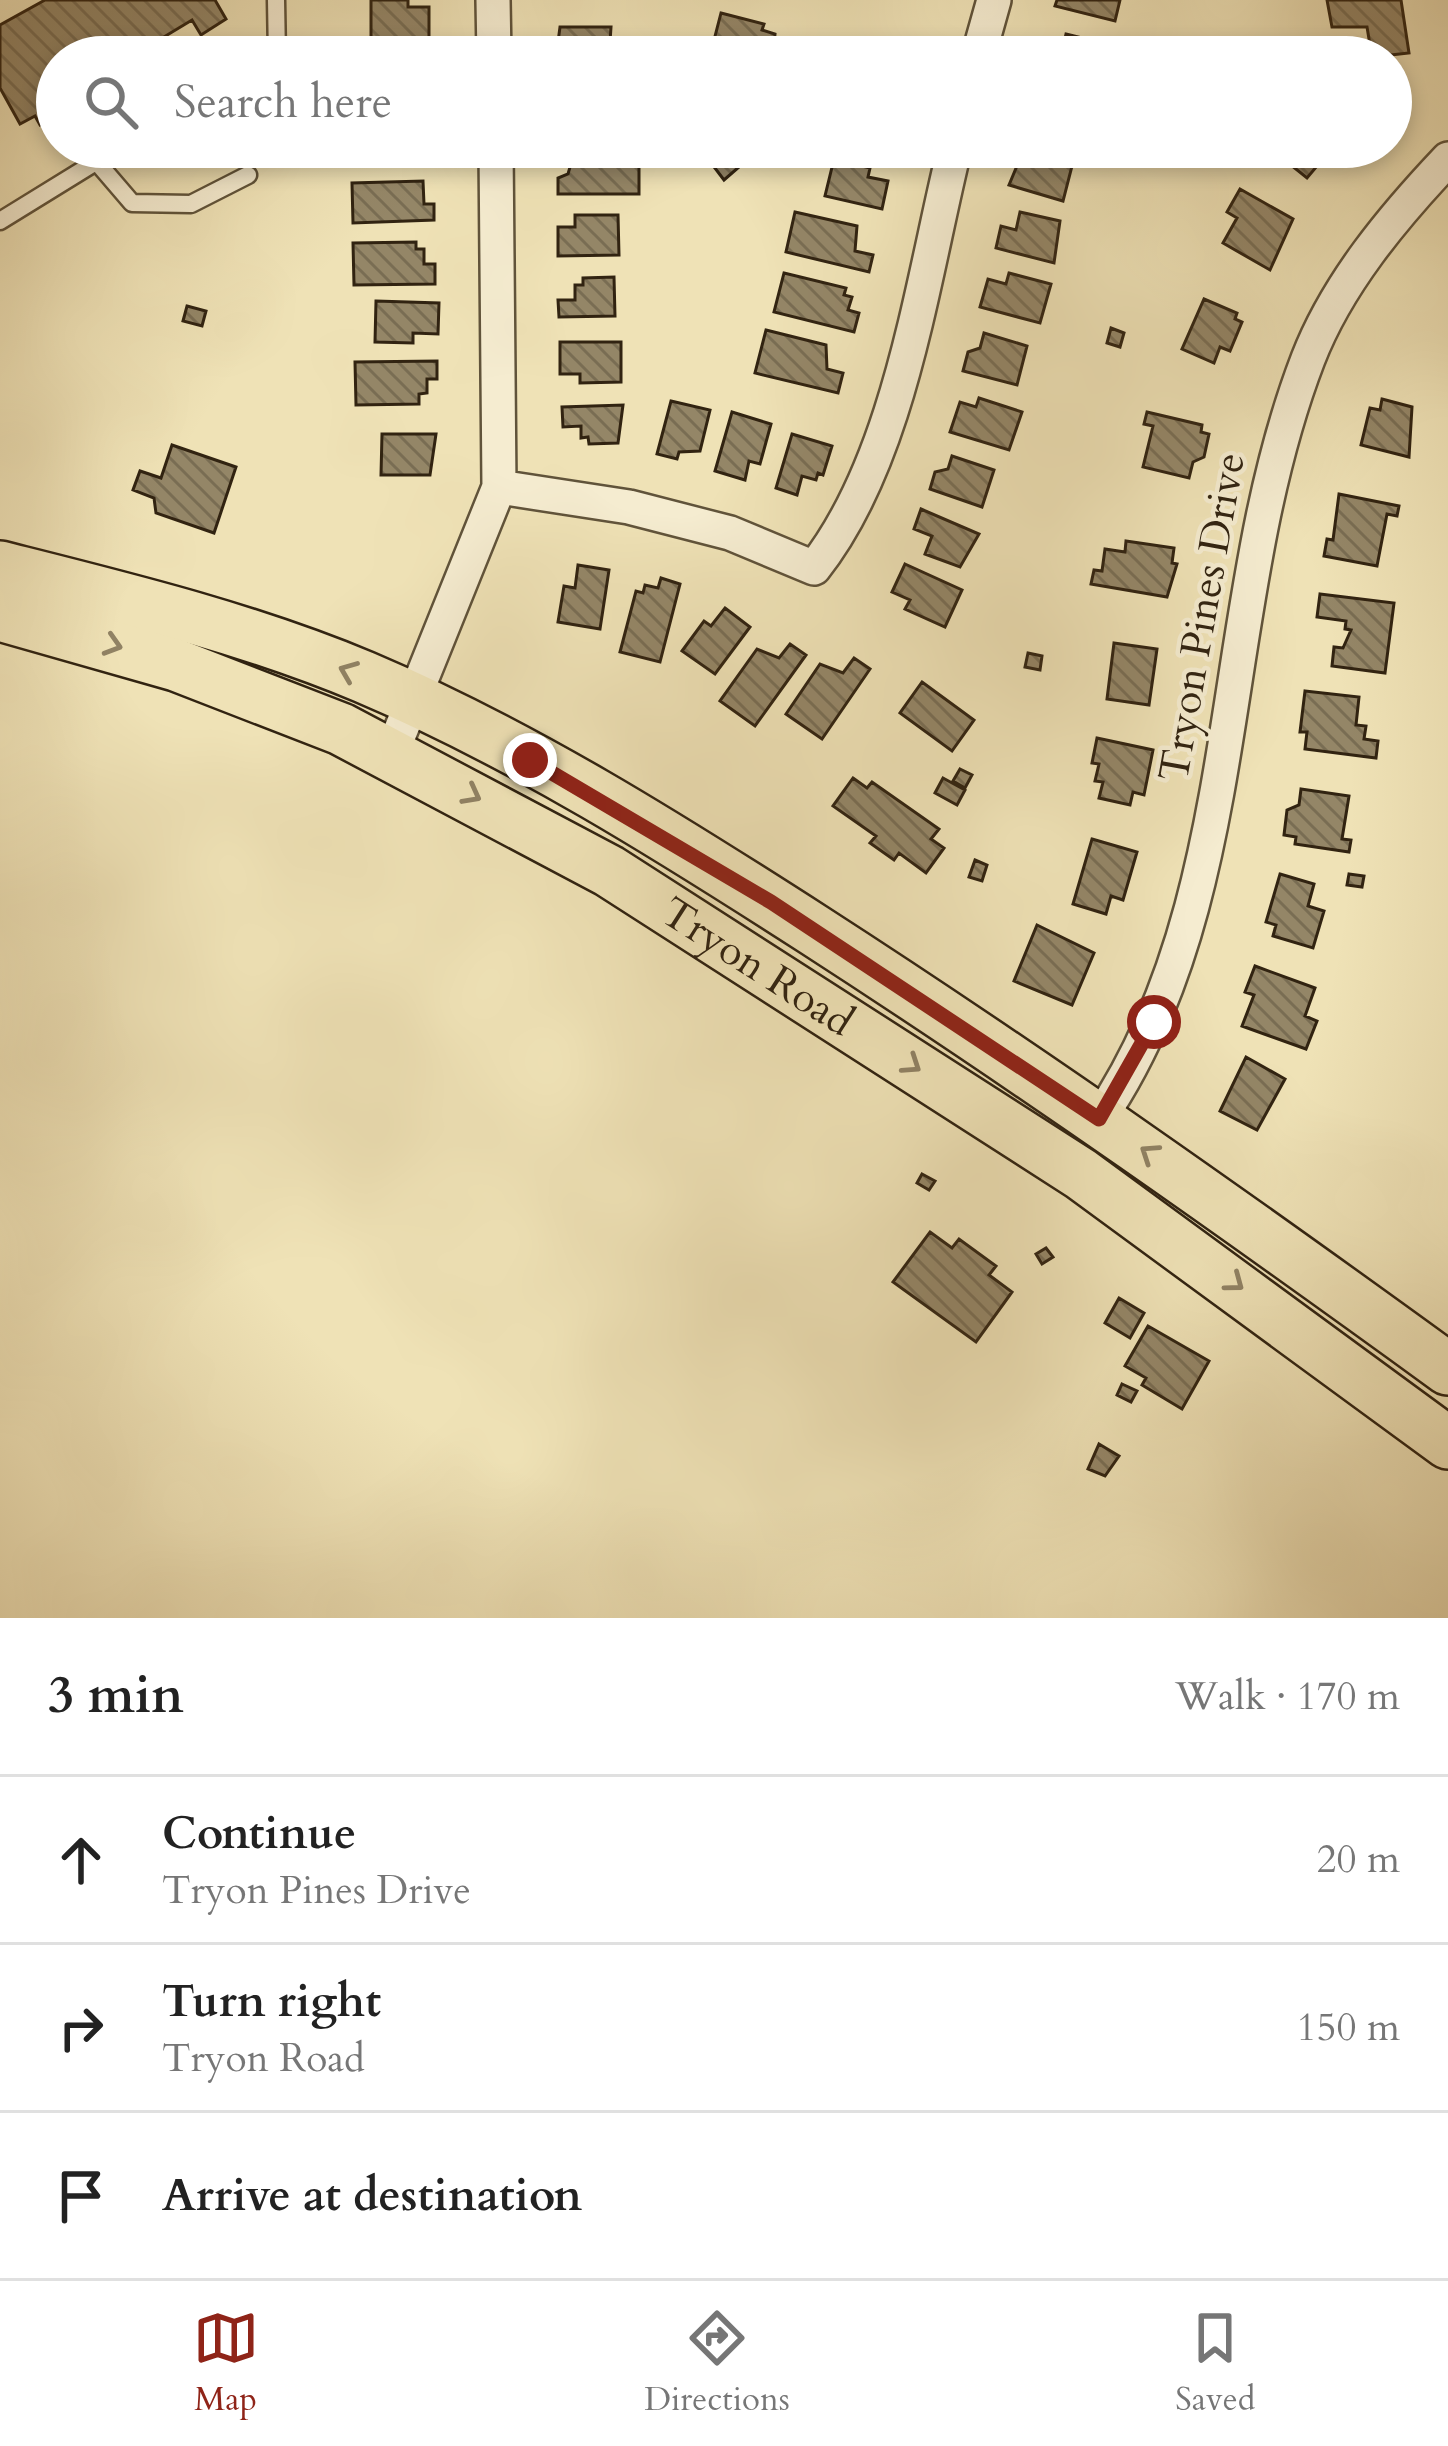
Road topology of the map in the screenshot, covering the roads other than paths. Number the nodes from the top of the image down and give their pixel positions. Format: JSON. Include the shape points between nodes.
{"nodes":[{"id":1,"x":276,"y":0,"type":"edge"},
{"id":2,"x":493,"y":0,"type":"edge"},
{"id":3,"x":994,"y":0,"type":"edge"},
{"id":4,"x":277,"y":36,"type":"edge"},
{"id":5,"x":494,"y":36,"type":"edge"},
{"id":6,"x":984,"y":36,"type":"edge"},
{"id":7,"x":1448,"y":159,"type":"edge"},
{"id":8,"x":85,"y":168,"type":"edge"},
{"id":9,"x":102,"y":168,"type":"edge"},
{"id":10,"x":496,"y":168,"type":"edge"},
{"id":11,"x":950,"y":168,"type":"edge"},
{"id":12,"x":248,"y":175,"type":"dead end"},
{"id":13,"x":0,"y":221,"type":"edge"},
{"id":14,"x":499,"y":487,"type":"junction"},
{"id":15,"x":0,"y":567,"type":"edge"},
{"id":16,"x":0,"y":615,"type":"edge"},
{"id":17,"x":412,"y":698,"type":"junction"},
{"id":18,"x":392,"y":752,"type":"junction"},
{"id":19,"x":1099,"y":1119,"type":"junction"},
{"id":20,"x":1448,"y":1369,"type":"edge"},
{"id":21,"x":1448,"y":1443,"type":"edge"}],
"edges":[{"from":1,"to":4,"type":"lane"},
{"from":2,"to":5,"type":"street"},
{"from":3,"to":6,"type":"street"},
{"from":7,"to":19,"type":"street","name":"Tryon Pines Drive","via":[[1357,268],[1309,355],[1260,527],[1192,916],[1154,1022]]},
{"from":8,"to":13,"type":"lane"},
{"from":9,"to":12,"type":"lane","via":[[132,202],[190,204]]},
{"from":10,"to":14,"type":"street"},
{"from":11,"to":14,"type":"street","via":[[891,405],[862,490],[814,568],[730,532]]},
{"from":14,"to":17,"type":"street"},
{"from":17,"to":15,"type":"main road","name":"Tryon Road","one_way":true,"via":[[287,647]]},
{"from":16,"to":18,"type":"main road","name":"Tryon Road","one_way":true,"via":[[176,665]]},
{"from":17,"to":18,"type":"street"},
{"from":17,"to":19,"type":"main road","name":"Tryon Road","via":[[657,832]]},
{"from":18,"to":21,"type":"main road","name":"Tryon Road","one_way":true,"via":[[648,895],[1081,1174]]},
{"from":20,"to":19,"type":"main road","name":"Tryon Road","one_way":true}]}
